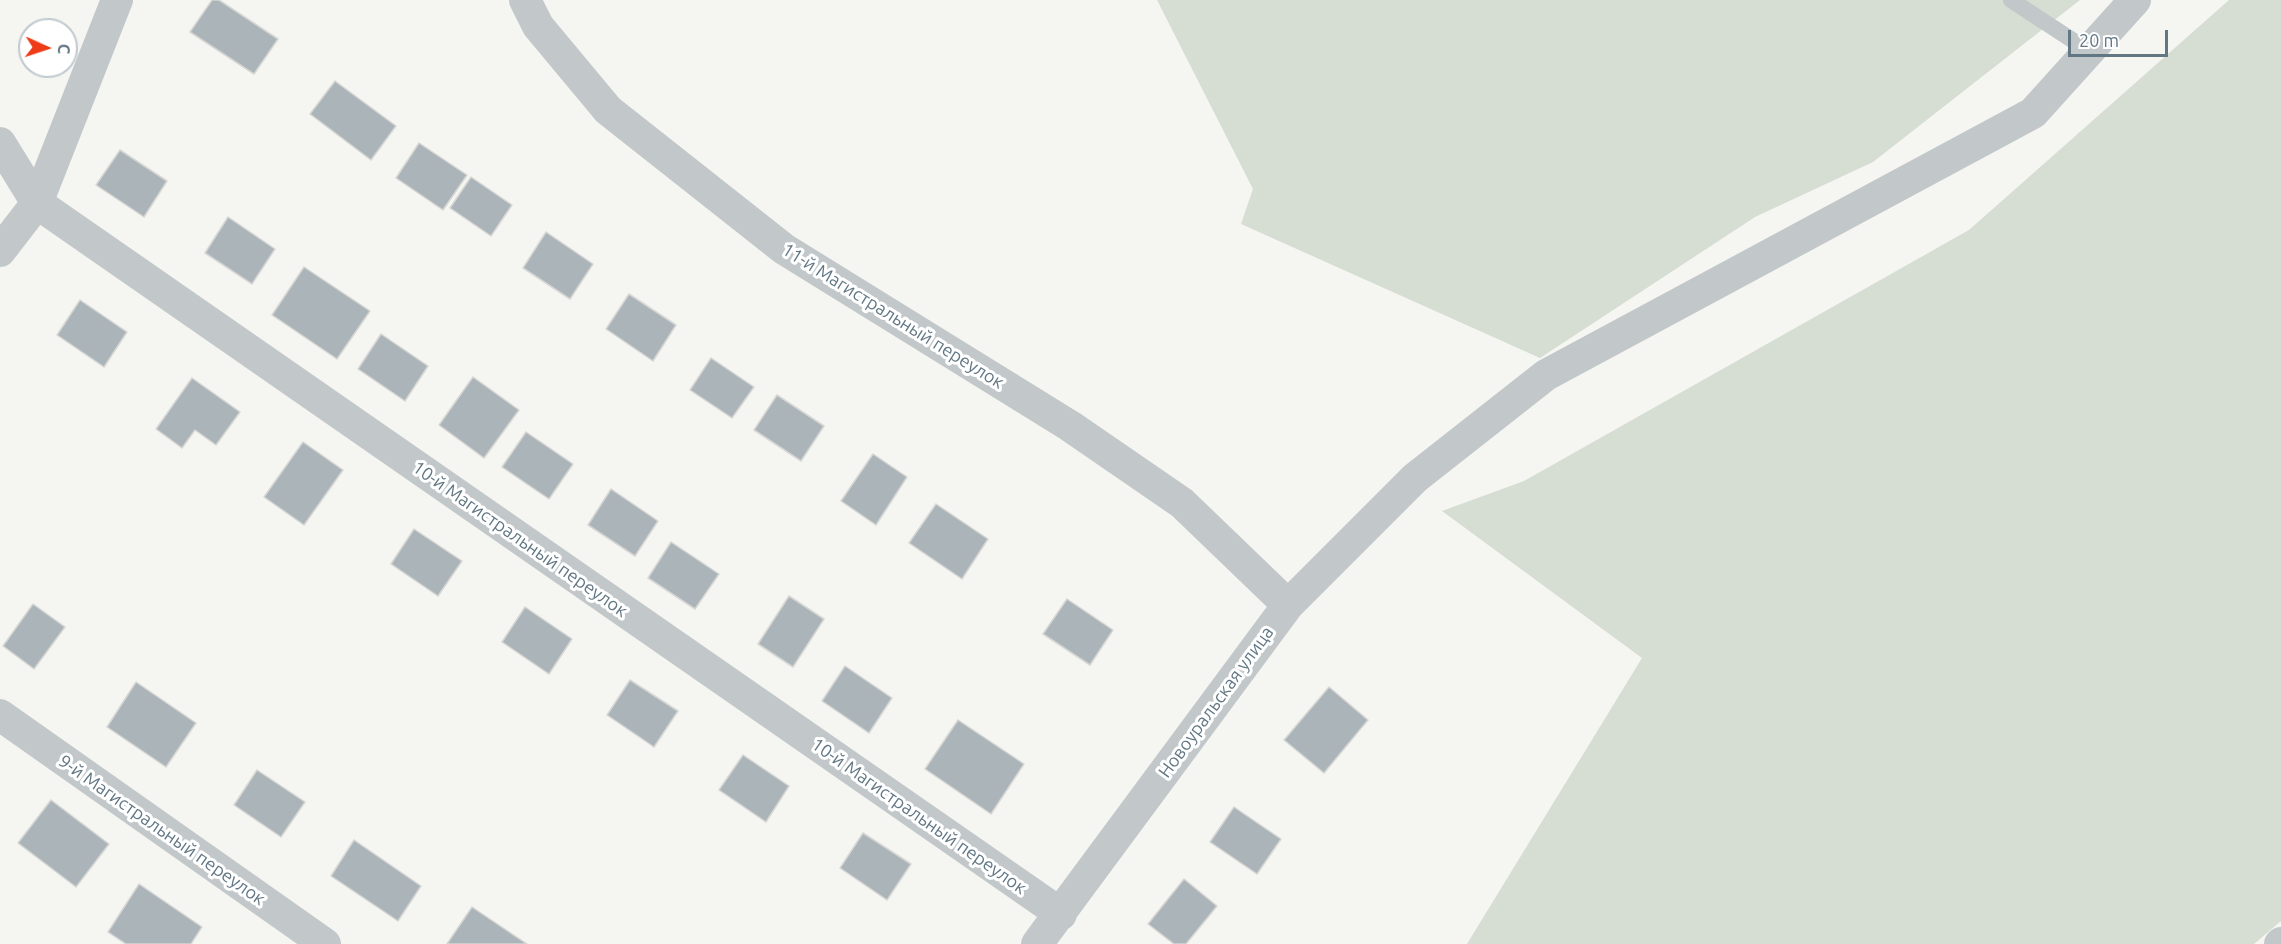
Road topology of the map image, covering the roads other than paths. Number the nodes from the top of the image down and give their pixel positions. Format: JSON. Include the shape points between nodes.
{"nodes":[{"id":1,"x":117,"y":0,"type":"edge"},
{"id":2,"x":525,"y":0,"type":"edge"},
{"id":3,"x":2011,"y":0,"type":"edge"},
{"id":4,"x":2135,"y":0,"type":"edge"},
{"id":5,"x":2089,"y":51,"type":"junction"},
{"id":6,"x":0,"y":142,"type":"edge"},
{"id":7,"x":37,"y":203,"type":"junction"},
{"id":8,"x":0,"y":251,"type":"edge"},
{"id":9,"x":1288,"y":605,"type":"junction"},
{"id":10,"x":0,"y":715,"type":"edge"},
{"id":11,"x":1061,"y":914,"type":"junction"},
{"id":12,"x":325,"y":944,"type":"edge"},
{"id":13,"x":1037,"y":944,"type":"edge"}],
"edges":[{"from":1,"to":7,"type":"street"},
{"from":2,"to":9,"type":"street","name":"11-й Магистральный переулок","via":[[538,26],[608,110],[784,249],[1070,426],[1182,503]]},
{"from":3,"to":5,"type":"lane"},
{"from":4,"to":5,"type":"street","name":"Новоуральская улица"},
{"from":5,"to":9,"type":"street","name":"Новоуральская улица","via":[[2033,113],[1546,375],[1415,478]]},
{"from":6,"to":7,"type":"street","name":"10-й Магистральный переулок"},
{"from":7,"to":8,"type":"street"},
{"from":7,"to":11,"type":"street","name":"10-й Магистральный переулок"},
{"from":9,"to":11,"type":"street","name":"Новоуральская улица"},
{"from":10,"to":12,"type":"street","name":"9-й Магистральный переулок"},
{"from":11,"to":13,"type":"street","name":"Новоуральская улица"}]}
